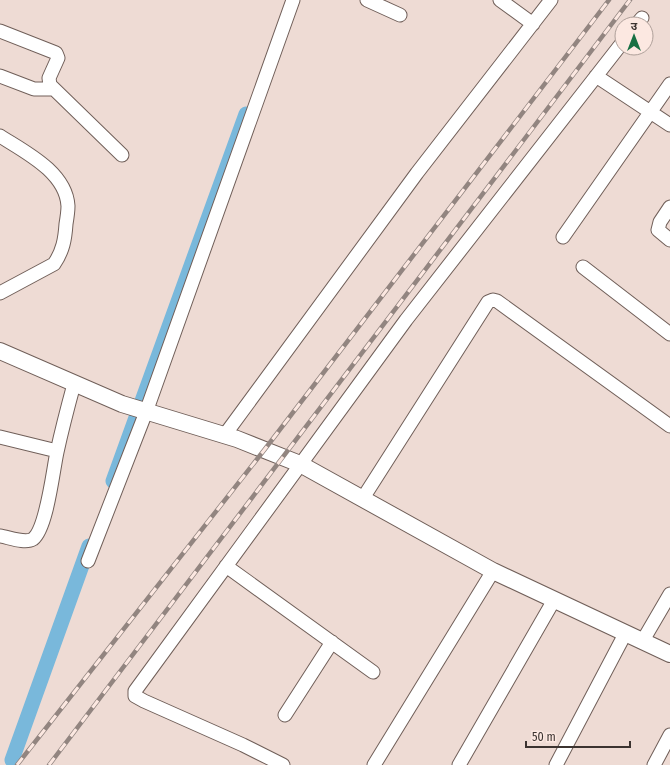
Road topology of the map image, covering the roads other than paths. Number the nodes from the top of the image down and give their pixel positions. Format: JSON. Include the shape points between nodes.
{"nodes":[{"id":1,"x":293,"y":0,"type":"edge"},
{"id":2,"x":367,"y":0,"type":"edge"},
{"id":3,"x":500,"y":0,"type":"edge"},
{"id":4,"x":551,"y":0,"type":"edge"},
{"id":5,"x":400,"y":15,"type":"dead end"},
{"id":6,"x":533,"y":24,"type":"junction"},
{"id":7,"x":0,"y":31,"type":"edge"},
{"id":8,"x":614,"y":53,"type":"edge"},
{"id":9,"x":0,"y":76,"type":"edge"},
{"id":10,"x":596,"y":76,"type":"junction"},
{"id":11,"x":670,"y":84,"type":"edge"},
{"id":12,"x":53,"y":90,"type":"junction"},
{"id":13,"x":651,"y":112,"type":"junction"},
{"id":14,"x":670,"y":125,"type":"edge"},
{"id":15,"x":0,"y":136,"type":"edge"},
{"id":16,"x":122,"y":155,"type":"dead end"},
{"id":17,"x":670,"y":207,"type":"edge"},
{"id":18,"x":563,"y":237,"type":"dead end"},
{"id":19,"x":670,"y":240,"type":"edge"},
{"id":20,"x":583,"y":267,"type":"dead end"},
{"id":21,"x":0,"y":293,"type":"edge"},
{"id":22,"x":670,"y":334,"type":"edge"},
{"id":23,"x":0,"y":351,"type":"edge"},
{"id":24,"x":74,"y":384,"type":"junction"},
{"id":25,"x":143,"y":411,"type":"junction"},
{"id":26,"x":670,"y":426,"type":"edge"},
{"id":27,"x":0,"y":436,"type":"edge"},
{"id":28,"x":224,"y":436,"type":"junction"},
{"id":29,"x":57,"y":451,"type":"junction"},
{"id":30,"x":300,"y":464,"type":"junction"},
{"id":31,"x":363,"y":498,"type":"junction"},
{"id":32,"x":0,"y":536,"type":"edge"},
{"id":33,"x":88,"y":561,"type":"dead end"},
{"id":34,"x":226,"y":566,"type":"junction"},
{"id":35,"x":493,"y":571,"type":"junction"},
{"id":36,"x":670,"y":594,"type":"edge"},
{"id":37,"x":554,"y":600,"type":"junction"},
{"id":38,"x":625,"y":634,"type":"junction"},
{"id":39,"x":332,"y":642,"type":"junction"},
{"id":40,"x":642,"y":642,"type":"junction"},
{"id":41,"x":670,"y":654,"type":"edge"},
{"id":42,"x":373,"y":672,"type":"dead end"},
{"id":43,"x":285,"y":715,"type":"dead end"},
{"id":44,"x":670,"y":736,"type":"edge"},
{"id":45,"x":283,"y":765,"type":"edge"},
{"id":46,"x":374,"y":765,"type":"edge"},
{"id":47,"x":459,"y":765,"type":"edge"},
{"id":48,"x":556,"y":765,"type":"edge"},
{"id":49,"x":654,"y":765,"type":"edge"}],
"edges":[{"from":1,"to":25,"type":"street"},
{"from":2,"to":5,"type":"street"},
{"from":3,"to":6,"type":"street"},
{"from":4,"to":6,"type":"street"},
{"from":6,"to":28,"type":"street","via":[[416,173]]},
{"from":7,"to":12,"type":"street","via":[[56,53],[58,58],[49,82]]},
{"from":8,"to":10,"type":"street"},
{"from":9,"to":12,"type":"street","via":[[34,90]]},
{"from":10,"to":13,"type":"street"},
{"from":10,"to":30,"type":"street","via":[[406,320]]},
{"from":11,"to":13,"type":"street"},
{"from":12,"to":16,"type":"street"},
{"from":13,"to":14,"type":"street"},
{"from":13,"to":18,"type":"street"},
{"from":15,"to":21,"type":"street","via":[[40,161],[53,173],[66,195],[68,206],[65,242],[54,264]]},
{"from":17,"to":19,"type":"street","via":[[658,226],[658,230]]},
{"from":20,"to":22,"type":"street"},
{"from":23,"to":24,"type":"street"},
{"from":24,"to":25,"type":"street"},
{"from":24,"to":29,"type":"street"},
{"from":25,"to":28,"type":"street"},
{"from":25,"to":33,"type":"street"},
{"from":26,"to":31,"type":"street","via":[[493,300],[488,302]]},
{"from":27,"to":29,"type":"street"},
{"from":28,"to":30,"type":"street"},
{"from":29,"to":32,"type":"street","via":[[45,514],[35,536],[24,541]]},
{"from":30,"to":31,"type":"street"},
{"from":30,"to":34,"type":"street"},
{"from":31,"to":35,"type":"street"},
{"from":34,"to":39,"type":"street"},
{"from":34,"to":45,"type":"street","via":[[139,685],[135,696]]},
{"from":35,"to":37,"type":"street"},
{"from":35,"to":46,"type":"street"},
{"from":36,"to":40,"type":"street"},
{"from":37,"to":38,"type":"street"},
{"from":37,"to":47,"type":"street"},
{"from":38,"to":40,"type":"street"},
{"from":38,"to":48,"type":"street"},
{"from":39,"to":42,"type":"street"},
{"from":39,"to":43,"type":"street"},
{"from":40,"to":41,"type":"street"},
{"from":44,"to":49,"type":"street"}]}
